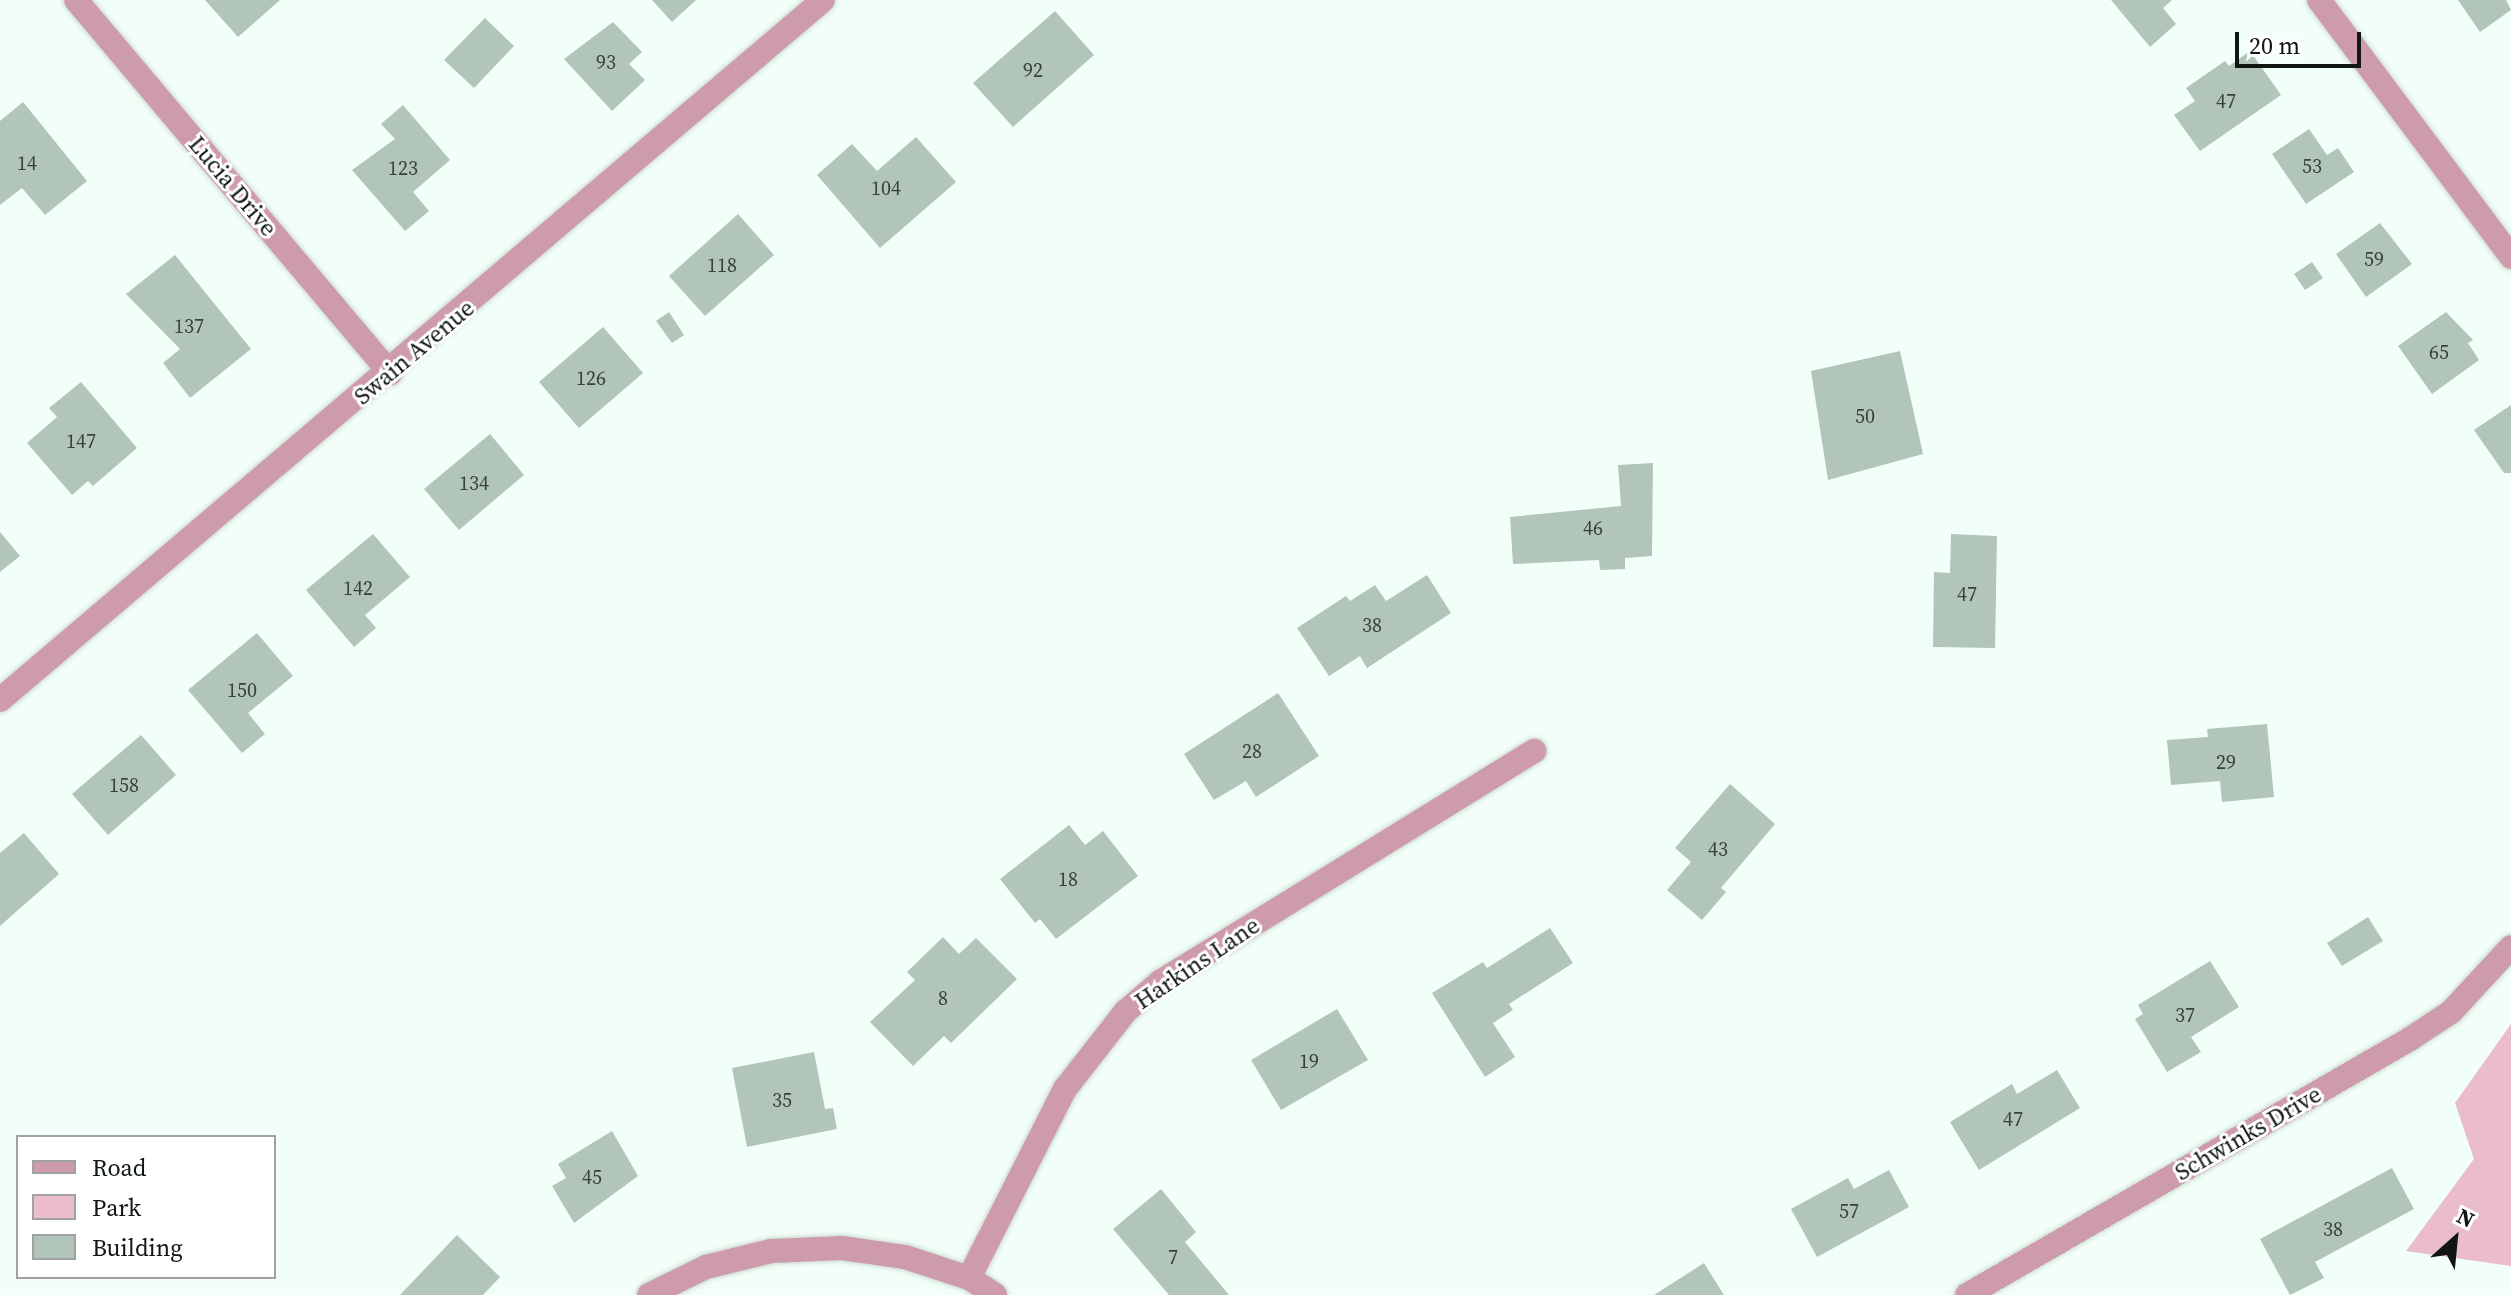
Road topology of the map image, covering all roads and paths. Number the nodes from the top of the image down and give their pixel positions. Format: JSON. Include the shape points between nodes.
{"nodes":[{"id":1,"x":76,"y":0,"type":"edge"},
{"id":2,"x":823,"y":0,"type":"edge"},
{"id":3,"x":2319,"y":0,"type":"edge"},
{"id":4,"x":2511,"y":257,"type":"edge"},
{"id":5,"x":390,"y":373,"type":"junction"},
{"id":6,"x":0,"y":700,"type":"edge"},
{"id":7,"x":1534,"y":751,"type":"dead end"},
{"id":8,"x":2511,"y":947,"type":"edge"},
{"id":9,"x":969,"y":1278,"type":"junction"},
{"id":10,"x":649,"y":1295,"type":"edge"},
{"id":11,"x":995,"y":1295,"type":"edge"},
{"id":12,"x":1967,"y":1295,"type":"edge"}],
"edges":[{"from":1,"to":5,"type":"street","name":"Lucia Drive"},
{"from":2,"to":5,"type":"street","name":"Swain Avenue"},
{"from":3,"to":4,"type":"street"},
{"from":5,"to":6,"type":"street","name":"Swain Avenue"},
{"from":7,"to":9,"type":"street","name":"Harkins Lane","via":[[1160,982],[1126,1011],[1065,1089]]},
{"from":8,"to":12,"type":"street","name":"Schwinks Drive","via":[[2451,1012],[2410,1039]]},
{"from":9,"to":10,"type":"street","via":[[905,1257],[842,1248],[800,1250],[706,1267]]},
{"from":9,"to":11,"type":"street"}]}
